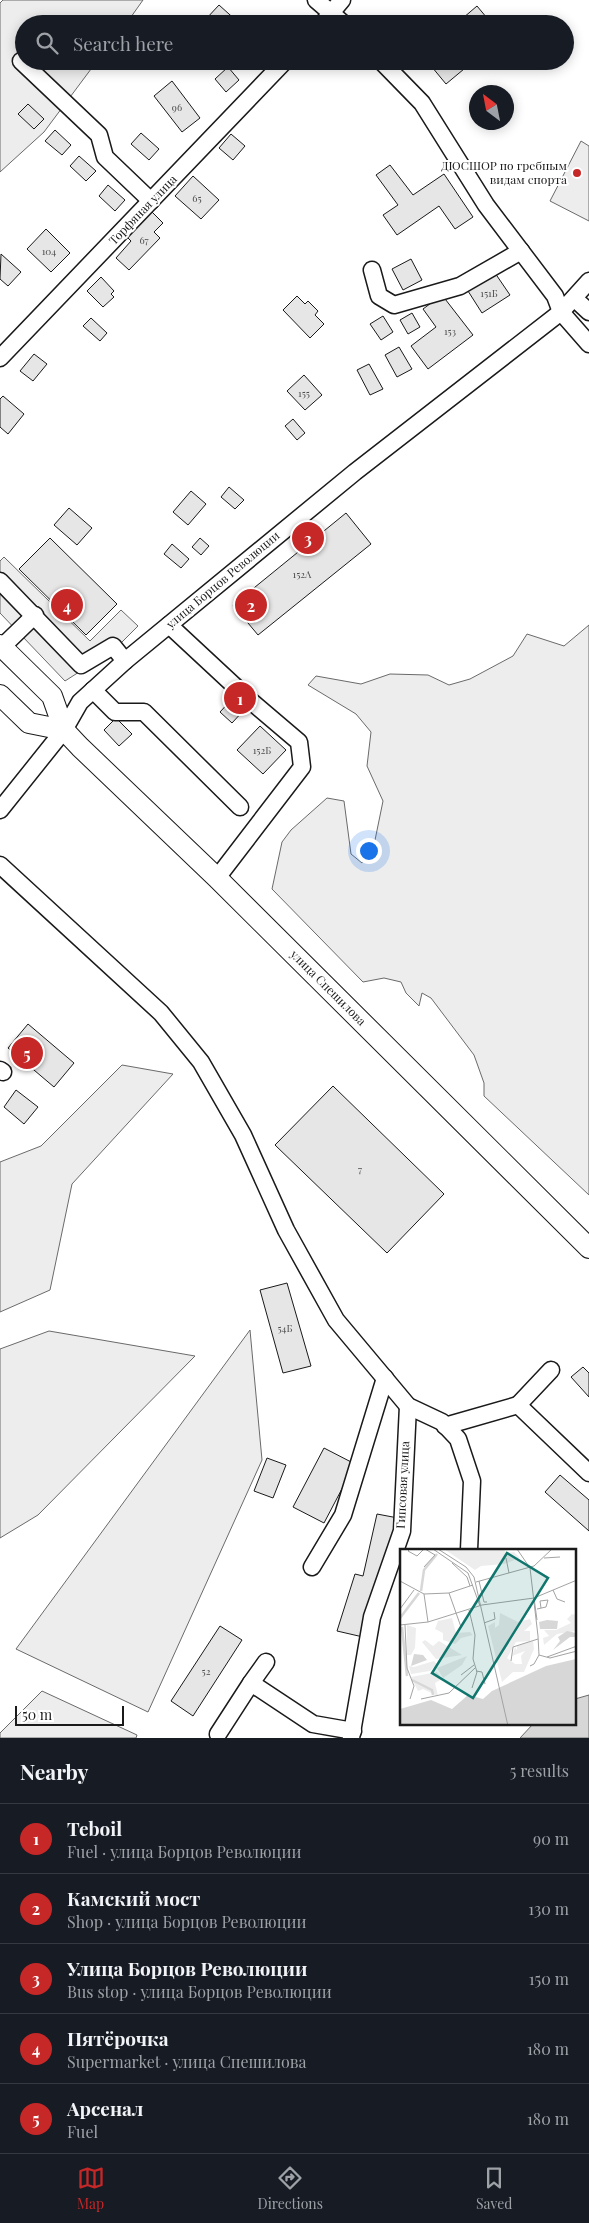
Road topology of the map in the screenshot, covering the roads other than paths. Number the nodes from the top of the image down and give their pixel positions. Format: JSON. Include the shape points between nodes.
{"nodes":[{"id":1,"x":316,"y":0,"type":"edge"},
{"id":2,"x":335,"y":15,"type":"edge"},
{"id":3,"x":30,"y":70,"type":"edge"},
{"id":4,"x":276,"y":70,"type":"edge"},
{"id":5,"x":390,"y":70,"type":"edge"},
{"id":6,"x":151,"y":201,"type":"junction"},
{"id":7,"x":521,"y":251,"type":"junction"},
{"id":8,"x":372,"y":270,"type":"dead end"},
{"id":9,"x":589,"y":281,"type":"edge"},
{"id":10,"x":575,"y":299,"type":"junction"},
{"id":11,"x":588,"y":311,"type":"edge"},
{"id":12,"x":561,"y":312,"type":"junction"},
{"id":13,"x":589,"y":344,"type":"edge"},
{"id":14,"x":0,"y":358,"type":"edge"},
{"id":15,"x":0,"y":581,"type":"edge"},
{"id":16,"x":35,"y":615,"type":"junction"},
{"id":17,"x":169,"y":625,"type":"junction"},
{"id":18,"x":1,"y":646,"type":"edge"},
{"id":19,"x":125,"y":661,"type":"junction"},
{"id":20,"x":93,"y":690,"type":"junction"},
{"id":21,"x":240,"y":691,"type":"dead end"},
{"id":22,"x":0,"y":695,"type":"edge"},
{"id":23,"x":252,"y":702,"type":"dead end"},
{"id":24,"x":64,"y":730,"type":"junction"},
{"id":25,"x":240,"y":807,"type":"dead end"},
{"id":26,"x":0,"y":810,"type":"edge"},
{"id":27,"x":0,"y":865,"type":"edge"},
{"id":28,"x":217,"y":878,"type":"junction"},
{"id":29,"x":589,"y":1248,"type":"edge"},
{"id":30,"x":551,"y":1370,"type":"dead end"},
{"id":31,"x":385,"y":1378,"type":"junction"},
{"id":32,"x":518,"y":1405,"type":"junction"},
{"id":33,"x":408,"y":1406,"type":"junction"},
{"id":34,"x":445,"y":1426,"type":"junction"},
{"id":35,"x":587,"y":1467,"type":"edge"},
{"id":36,"x":469,"y":1549,"type":"edge"},
{"id":37,"x":312,"y":1568,"type":"dead end"},
{"id":38,"x":266,"y":1662,"type":"dead end"},
{"id":39,"x":251,"y":1684,"type":"junction"},
{"id":40,"x":218,"y":1734,"type":"dead end"},
{"id":41,"x":352,"y":1735,"type":"edge"}],
"edges":[{"from":1,"to":2,"type":"street"},
{"from":3,"to":6,"type":"street","via":[[99,135],[105,157]]},
{"from":4,"to":6,"type":"street","name":"Торфяная улица"},
{"from":5,"to":7,"type":"street","via":[[422,103],[486,204]]},
{"from":6,"to":14,"type":"street","name":"Торфяная улица"},
{"from":7,"to":8,"type":"street","via":[[460,286],[394,304],[379,296]]},
{"from":7,"to":12,"type":"street","via":[[555,296]]},
{"from":9,"to":10,"type":"street","name":"улица Борцов Революции"},
{"from":10,"to":11,"type":"street"},
{"from":10,"to":12,"type":"street","name":"улица Борцов Революции"},
{"from":12,"to":13,"type":"street"},
{"from":12,"to":17,"type":"street","name":"улица Борцов Революции","via":[[355,472]]},
{"from":15,"to":16,"type":"street"},
{"from":16,"to":18,"type":"street"},
{"from":16,"to":19,"type":"street","via":[[81,665],[113,646]]},
{"from":17,"to":19,"type":"street","name":"улица Борцов Революции"},
{"from":17,"to":21,"type":"street"},
{"from":18,"to":24,"type":"main road","name":"улица Спешилова","via":[[52,696]]},
{"from":19,"to":20,"type":"street","name":"улица Борцов Революции"},
{"from":20,"to":24,"type":"street","name":"улица Борцов Революции","via":[[80,702]]},
{"from":20,"to":25,"type":"street","via":[[115,712],[144,712]]},
{"from":22,"to":24,"type":"main road","via":[[29,723]]},
{"from":23,"to":28,"type":"street","via":[[299,742],[302,767]]},
{"from":24,"to":26,"type":"street","name":"улица Борцов Революции"},
{"from":24,"to":28,"type":"main road","name":"улица Спешилова"},
{"from":27,"to":31,"type":"street","via":[[161,1013],[201,1062],[243,1135],[286,1230],[336,1320]]},
{"from":28,"to":29,"type":"main road","name":"улица Спешилова"},
{"from":30,"to":32,"type":"street"},
{"from":31,"to":33,"type":"street"},
{"from":31,"to":37,"type":"street","via":[[343,1515]]},
{"from":32,"to":34,"type":"street"},
{"from":32,"to":35,"type":"street"},
{"from":33,"to":34,"type":"street"},
{"from":33,"to":41,"type":"street","name":"Гипсовая улица","via":[[402,1531],[372,1617]]},
{"from":34,"to":36,"type":"street","via":[[458,1439],[472,1481]]},
{"from":38,"to":39,"type":"street"},
{"from":39,"to":40,"type":"street"},
{"from":39,"to":41,"type":"street","via":[[313,1724]]}]}
